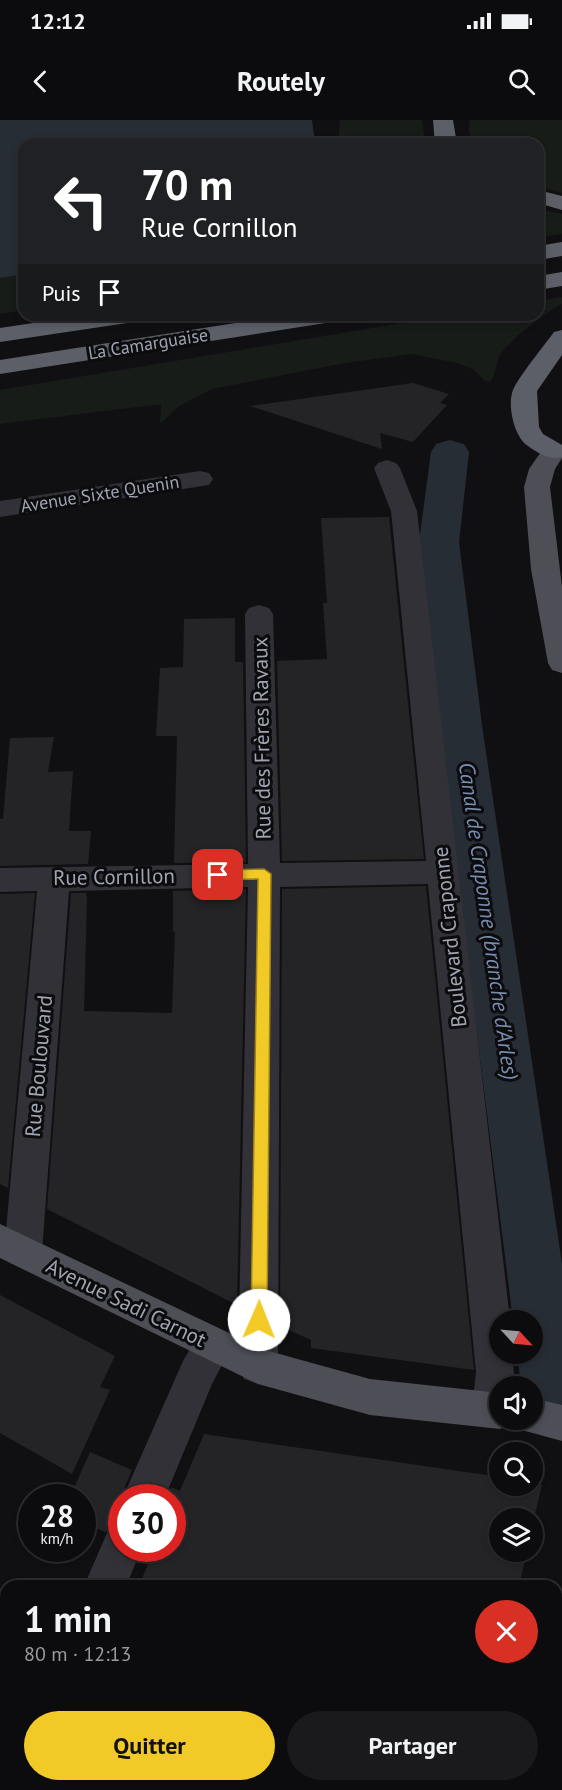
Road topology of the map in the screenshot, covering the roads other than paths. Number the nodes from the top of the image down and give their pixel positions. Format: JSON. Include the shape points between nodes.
{"nodes":[{"id":1,"x":443,"y":120,"type":"edge"},
{"id":2,"x":445,"y":138,"type":"edge"},
{"id":3,"x":544,"y":198,"type":"edge"},
{"id":4,"x":562,"y":203,"type":"edge"},
{"id":5,"x":562,"y":249,"type":"edge"},
{"id":6,"x":544,"y":252,"type":"edge"},
{"id":7,"x":562,"y":279,"type":"edge"},
{"id":8,"x":544,"y":282,"type":"edge"},
{"id":9,"x":96,"y":321,"type":"edge"},
{"id":10,"x":294,"y":321,"type":"edge"},
{"id":11,"x":0,"y":336,"type":"edge"},
{"id":12,"x":562,"y":337,"type":"edge"},
{"id":13,"x":0,"y":367,"type":"edge"},
{"id":14,"x":558,"y":447,"type":"edge"},
{"id":15,"x":387,"y":468,"type":"dead end"},
{"id":16,"x":200,"y":478,"type":"dead end"},
{"id":17,"x":0,"y":508,"type":"edge"},
{"id":18,"x":553,"y":570,"type":"edge"},
{"id":19,"x":259,"y":614,"type":"dead end"},
{"id":20,"x":562,"y":663,"type":"edge"},
{"id":21,"x":443,"y":872,"type":"junction"},
{"id":22,"x":264,"y":874,"type":"junction"},
{"id":23,"x":54,"y":879,"type":"junction"},
{"id":24,"x":0,"y":880,"type":"edge"},
{"id":25,"x":12,"y":1246,"type":"edge"},
{"id":26,"x":213,"y":1346,"type":"junction"},
{"id":27,"x":258,"y":1366,"type":"junction"},
{"id":28,"x":496,"y":1376,"type":"edge"},
{"id":29,"x":489,"y":1409,"type":"edge"},
{"id":30,"x":543,"y":1419,"type":"edge"},
{"id":31,"x":562,"y":1423,"type":"edge"},
{"id":32,"x":150,"y":1484,"type":"edge"},
{"id":33,"x":115,"y":1562,"type":"edge"},
{"id":34,"x":108,"y":1580,"type":"edge"}],
"edges":[{"from":1,"to":2,"type":"highway"},
{"from":3,"to":4,"type":"highway"},
{"from":5,"to":6,"type":"highway"},
{"from":7,"to":8,"type":"highway"},
{"from":9,"to":11,"type":"highway","name":"La Camarguaise"},
{"from":10,"to":13,"type":"highway","name":"La Camarguaise"},
{"from":12,"to":14,"type":"highway","via":[[525,391],[526,427],[534,439]]},
{"from":14,"to":18,"type":"main road","via":[[542,469],[537,487]]},
{"from":15,"to":21,"type":"street","name":"Boulevard Craponne","via":[[404,511]]},
{"from":16,"to":17,"type":"street","name":"Avenue Sixte Quenin"},
{"from":18,"to":20,"type":"main road"},
{"from":19,"to":22,"type":"street","name":"Rue des Frères Ravaux"},
{"from":21,"to":22,"type":"street","name":"Rue Cornillon"},
{"from":21,"to":28,"type":"street","name":"Boulevard Craponne"},
{"from":22,"to":23,"type":"street","name":"Rue Cornillon"},
{"from":22,"to":27,"type":"street","name":"Rue des Frères Ravaux"},
{"from":23,"to":24,"type":"street","name":"Rue Cornillon"},
{"from":23,"to":25,"type":"street","name":"Rue Boulouvard"},
{"from":25,"to":26,"type":"main road","name":"Avenue Sadi Carnot"},
{"from":26,"to":27,"type":"main road","name":"Avenue Sadi Carnot"},
{"from":26,"to":32,"type":"street"},
{"from":27,"to":29,"type":"main road","name":"Avenue Sadi Carnot","via":[[370,1397]]},
{"from":30,"to":31,"type":"main road"},
{"from":33,"to":34,"type":"street"}]}
